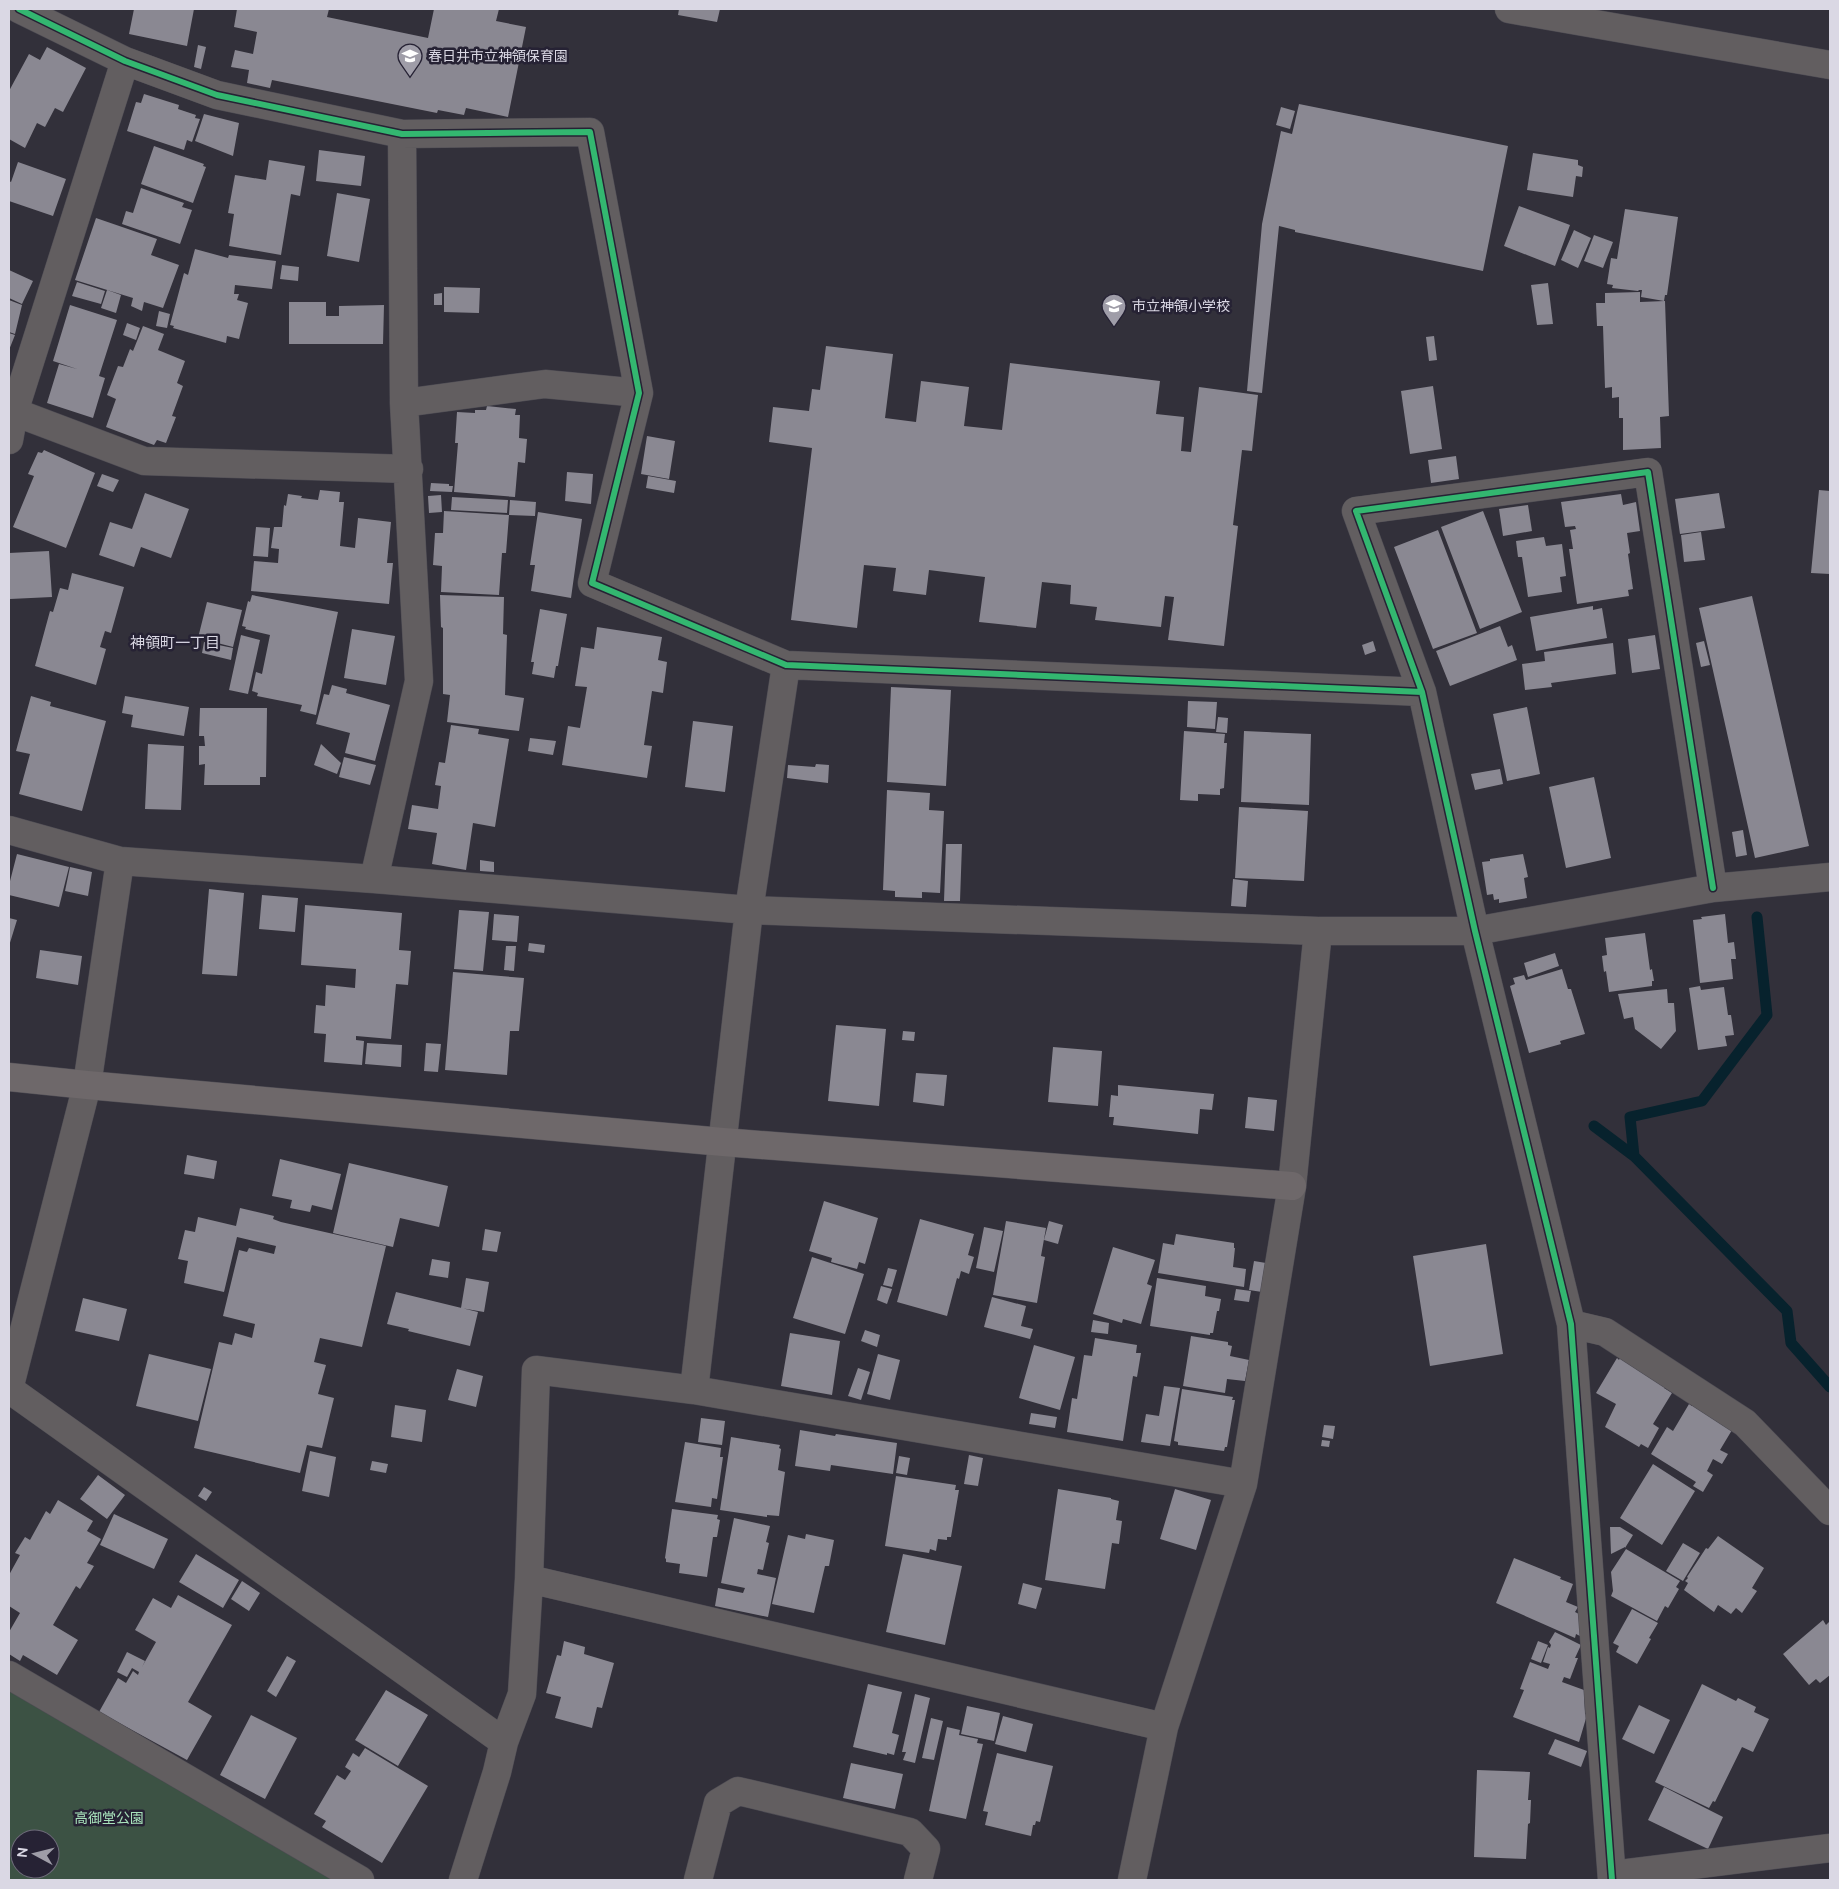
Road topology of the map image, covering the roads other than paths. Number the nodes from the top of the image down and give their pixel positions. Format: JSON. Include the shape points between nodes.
{"nodes":[{"id":1,"x":19,"y":9,"type":"edge"},
{"id":2,"x":1509,"y":9,"type":"edge"},
{"id":3,"x":125,"y":60,"type":"junction"},
{"id":4,"x":1830,"y":65,"type":"edge"},
{"id":5,"x":402,"y":134,"type":"junction"},
{"id":6,"x":639,"y":393,"type":"junction"},
{"id":7,"x":404,"y":404,"type":"junction"},
{"id":8,"x":11,"y":411,"type":"edge"},
{"id":9,"x":9,"y":440,"type":"edge"},
{"id":10,"x":409,"y":469,"type":"junction"},
{"id":11,"x":786,"y":665,"type":"junction"},
{"id":12,"x":1422,"y":692,"type":"junction"},
{"id":13,"x":9,"y":830,"type":"edge"},
{"id":14,"x":120,"y":861,"type":"junction"},
{"id":15,"x":1830,"y":877,"type":"edge"},
{"id":16,"x":374,"y":878,"type":"junction"},
{"id":17,"x":1713,"y":888,"type":"junction"},
{"id":18,"x":749,"y":910,"type":"junction"},
{"id":19,"x":1318,"y":931,"type":"junction"},
{"id":20,"x":1475,"y":931,"type":"junction"},
{"id":21,"x":9,"y":1077,"type":"edge"},
{"id":22,"x":88,"y":1085,"type":"junction"},
{"id":23,"x":723,"y":1142,"type":"junction"},
{"id":24,"x":1292,"y":1186,"type":"junction"},
{"id":25,"x":1571,"y":1324,"type":"junction"},
{"id":26,"x":9,"y":1389,"type":"edge"},
{"id":27,"x":694,"y":1390,"type":"junction"},
{"id":28,"x":1243,"y":1484,"type":"junction"},
{"id":29,"x":1830,"y":1511,"type":"edge"},
{"id":30,"x":529,"y":1579,"type":"junction"},
{"id":31,"x":9,"y":1675,"type":"edge"},
{"id":32,"x":1164,"y":1727,"type":"junction"},
{"id":33,"x":504,"y":1742,"type":"junction"},
{"id":34,"x":1830,"y":1848,"type":"edge"},
{"id":35,"x":1612,"y":1877,"type":"edge"},
{"id":36,"x":360,"y":1880,"type":"edge"},
{"id":37,"x":463,"y":1880,"type":"edge"},
{"id":38,"x":698,"y":1880,"type":"edge"},
{"id":39,"x":918,"y":1880,"type":"edge"},
{"id":40,"x":1132,"y":1880,"type":"edge"}],
"edges":[{"from":1,"to":3,"type":"street"},
{"from":2,"to":4,"type":"street"},
{"from":3,"to":5,"type":"street","via":[[217,95]]},
{"from":3,"to":8,"type":"street"},
{"from":5,"to":6,"type":"street","via":[[590,132]]},
{"from":5,"to":7,"type":"street"},
{"from":6,"to":7,"type":"street","via":[[545,384]]},
{"from":6,"to":11,"type":"street","via":[[592,583]]},
{"from":7,"to":10,"type":"street"},
{"from":8,"to":9,"type":"street"},
{"from":8,"to":10,"type":"street","via":[[144,461]]},
{"from":10,"to":16,"type":"street","via":[[419,681]]},
{"from":11,"to":12,"type":"street"},
{"from":11,"to":18,"type":"street"},
{"from":12,"to":17,"type":"street","via":[[1356,511],[1648,472]]},
{"from":12,"to":20,"type":"street"},
{"from":13,"to":14,"type":"street"},
{"from":14,"to":16,"type":"street"},
{"from":14,"to":22,"type":"street"},
{"from":15,"to":17,"type":"street"},
{"from":16,"to":18,"type":"street"},
{"from":17,"to":20,"type":"street"},
{"from":18,"to":19,"type":"street"},
{"from":18,"to":23,"type":"street"},
{"from":19,"to":20,"type":"street"},
{"from":19,"to":24,"type":"street"},
{"from":20,"to":25,"type":"street"},
{"from":21,"to":22,"type":"street"},
{"from":22,"to":23,"type":"street"},
{"from":22,"to":26,"type":"street"},
{"from":23,"to":24,"type":"street"},
{"from":23,"to":27,"type":"street"},
{"from":24,"to":28,"type":"street"},
{"from":25,"to":29,"type":"street","via":[[1604,1332],[1745,1423]]},
{"from":25,"to":35,"type":"street"},
{"from":26,"to":33,"type":"street"},
{"from":27,"to":28,"type":"street"},
{"from":27,"to":30,"type":"street","via":[[536,1370]]},
{"from":28,"to":32,"type":"street"},
{"from":30,"to":32,"type":"street"},
{"from":30,"to":33,"type":"street","via":[[522,1694]]},
{"from":31,"to":36,"type":"street"},
{"from":32,"to":40,"type":"street"},
{"from":33,"to":37,"type":"street"},
{"from":34,"to":35,"type":"street"},
{"from":38,"to":39,"type":"street","via":[[718,1803],[738,1790],[910,1832],[926,1849]]}]}
